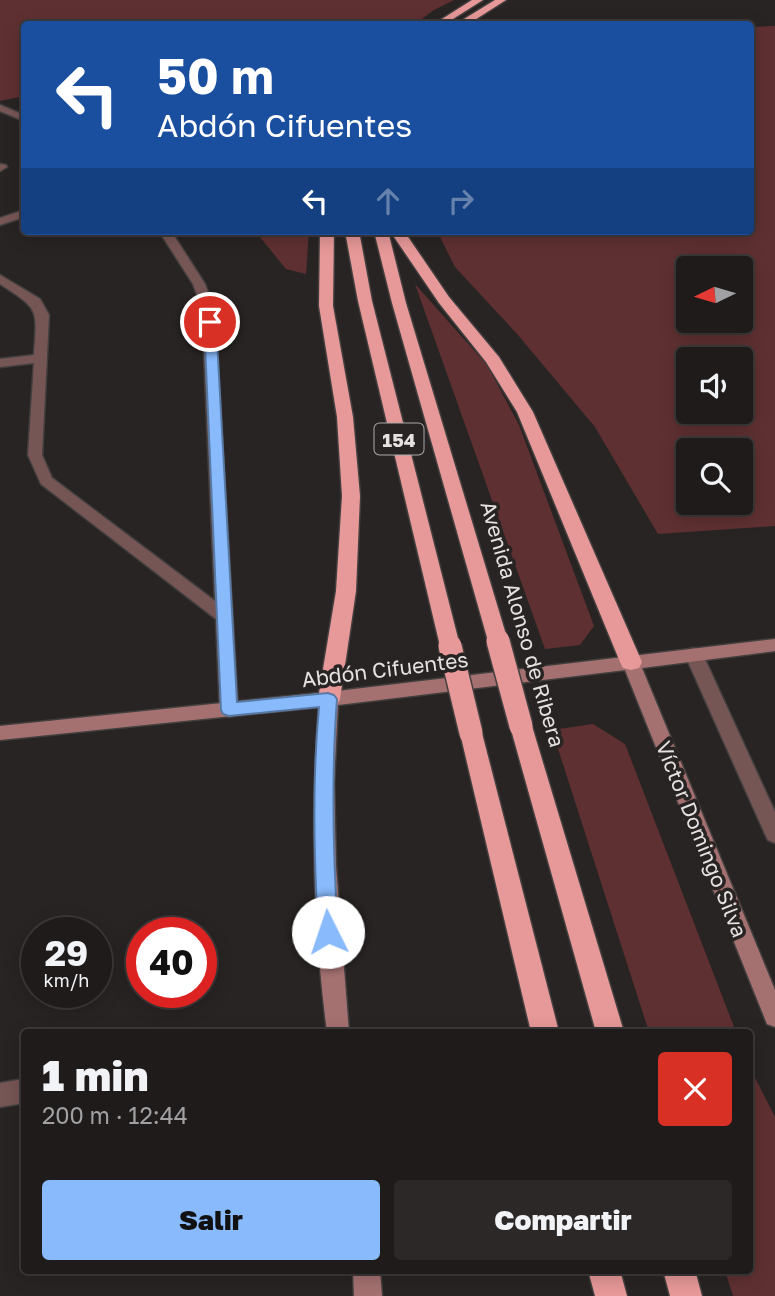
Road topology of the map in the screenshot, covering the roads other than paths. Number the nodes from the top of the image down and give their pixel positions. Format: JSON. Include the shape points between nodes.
{"nodes":[{"id":1,"x":478,"y":0,"type":"edge"},
{"id":2,"x":500,"y":0,"type":"edge"},
{"id":3,"x":444,"y":21,"type":"edge"},
{"id":4,"x":468,"y":21,"type":"edge"},
{"id":5,"x":0,"y":108,"type":"edge"},
{"id":6,"x":21,"y":117,"type":"edge"},
{"id":7,"x":21,"y":214,"type":"edge"},
{"id":8,"x":0,"y":222,"type":"edge"},
{"id":9,"x":167,"y":235,"type":"edge"},
{"id":10,"x":327,"y":235,"type":"edge"},
{"id":11,"x":353,"y":235,"type":"edge"},
{"id":12,"x":383,"y":235,"type":"edge"},
{"id":13,"x":400,"y":235,"type":"edge"},
{"id":14,"x":2,"y":282,"type":"edge"},
{"id":15,"x":40,"y":358,"type":"junction"},
{"id":16,"x":0,"y":363,"type":"edge"},
{"id":17,"x":225,"y":617,"type":"junction"},
{"id":18,"x":775,"y":645,"type":"edge"},
{"id":19,"x":694,"y":655,"type":"junction"},
{"id":20,"x":631,"y":662,"type":"junction"},
{"id":21,"x":328,"y":699,"type":"junction"},
{"id":22,"x":229,"y":710,"type":"junction"},
{"id":23,"x":3,"y":729,"type":"edge"},
{"id":24,"x":775,"y":834,"type":"edge"},
{"id":25,"x":775,"y":1016,"type":"edge"},
{"id":26,"x":338,"y":1029,"type":"edge"},
{"id":27,"x":544,"y":1029,"type":"edge"},
{"id":28,"x":609,"y":1029,"type":"edge"},
{"id":29,"x":21,"y":1092,"type":"edge"},
{"id":30,"x":0,"y":1095,"type":"edge"},
{"id":31,"x":366,"y":1274,"type":"edge"},
{"id":32,"x":605,"y":1274,"type":"edge"},
{"id":33,"x":680,"y":1274,"type":"edge"},
{"id":34,"x":369,"y":1296,"type":"edge"},
{"id":35,"x":611,"y":1296,"type":"edge"},
{"id":36,"x":686,"y":1296,"type":"edge"}],
"edges":[{"from":1,"to":3,"type":"highway"},
{"from":2,"to":4,"type":"highway"},
{"from":5,"to":6,"type":"street"},
{"from":7,"to":8,"type":"street"},
{"from":9,"to":17,"type":"street","via":[[199,284],[208,308]]},
{"from":10,"to":21,"type":"highway","via":[[326,306],[345,417],[351,496],[346,591]]},
{"from":11,"to":27,"type":"highway","number":"154","bridge":true,"via":[[365,301]]},
{"from":12,"to":28,"type":"highway","name":"Avenida Alonso de Ribera","number":"154","bridge":true},
{"from":13,"to":20,"type":"highway","via":[[493,360],[525,412]]},
{"from":14,"to":15,"type":"street","via":[[40,308]]},
{"from":15,"to":16,"type":"street"},
{"from":15,"to":17,"type":"street","via":[[35,456],[46,481]]},
{"from":17,"to":22,"type":"street"},
{"from":18,"to":19,"type":"street","name":"Abdón Cifuentes"},
{"from":19,"to":20,"type":"street","name":"Abdón Cifuentes"},
{"from":19,"to":24,"type":"street"},
{"from":20,"to":21,"type":"street","name":"Abdón Cifuentes"},
{"from":20,"to":25,"type":"street","name":"Víctor Domingo Silva"},
{"from":21,"to":22,"type":"street","name":"Abdón Cifuentes"},
{"from":21,"to":26,"type":"street","via":[[322,833]]},
{"from":22,"to":23,"type":"street","name":"Abdón Cifuentes"},
{"from":29,"to":30,"type":"street"},
{"from":31,"to":34,"type":"street"},
{"from":32,"to":35,"type":"highway"},
{"from":33,"to":36,"type":"highway"}]}
